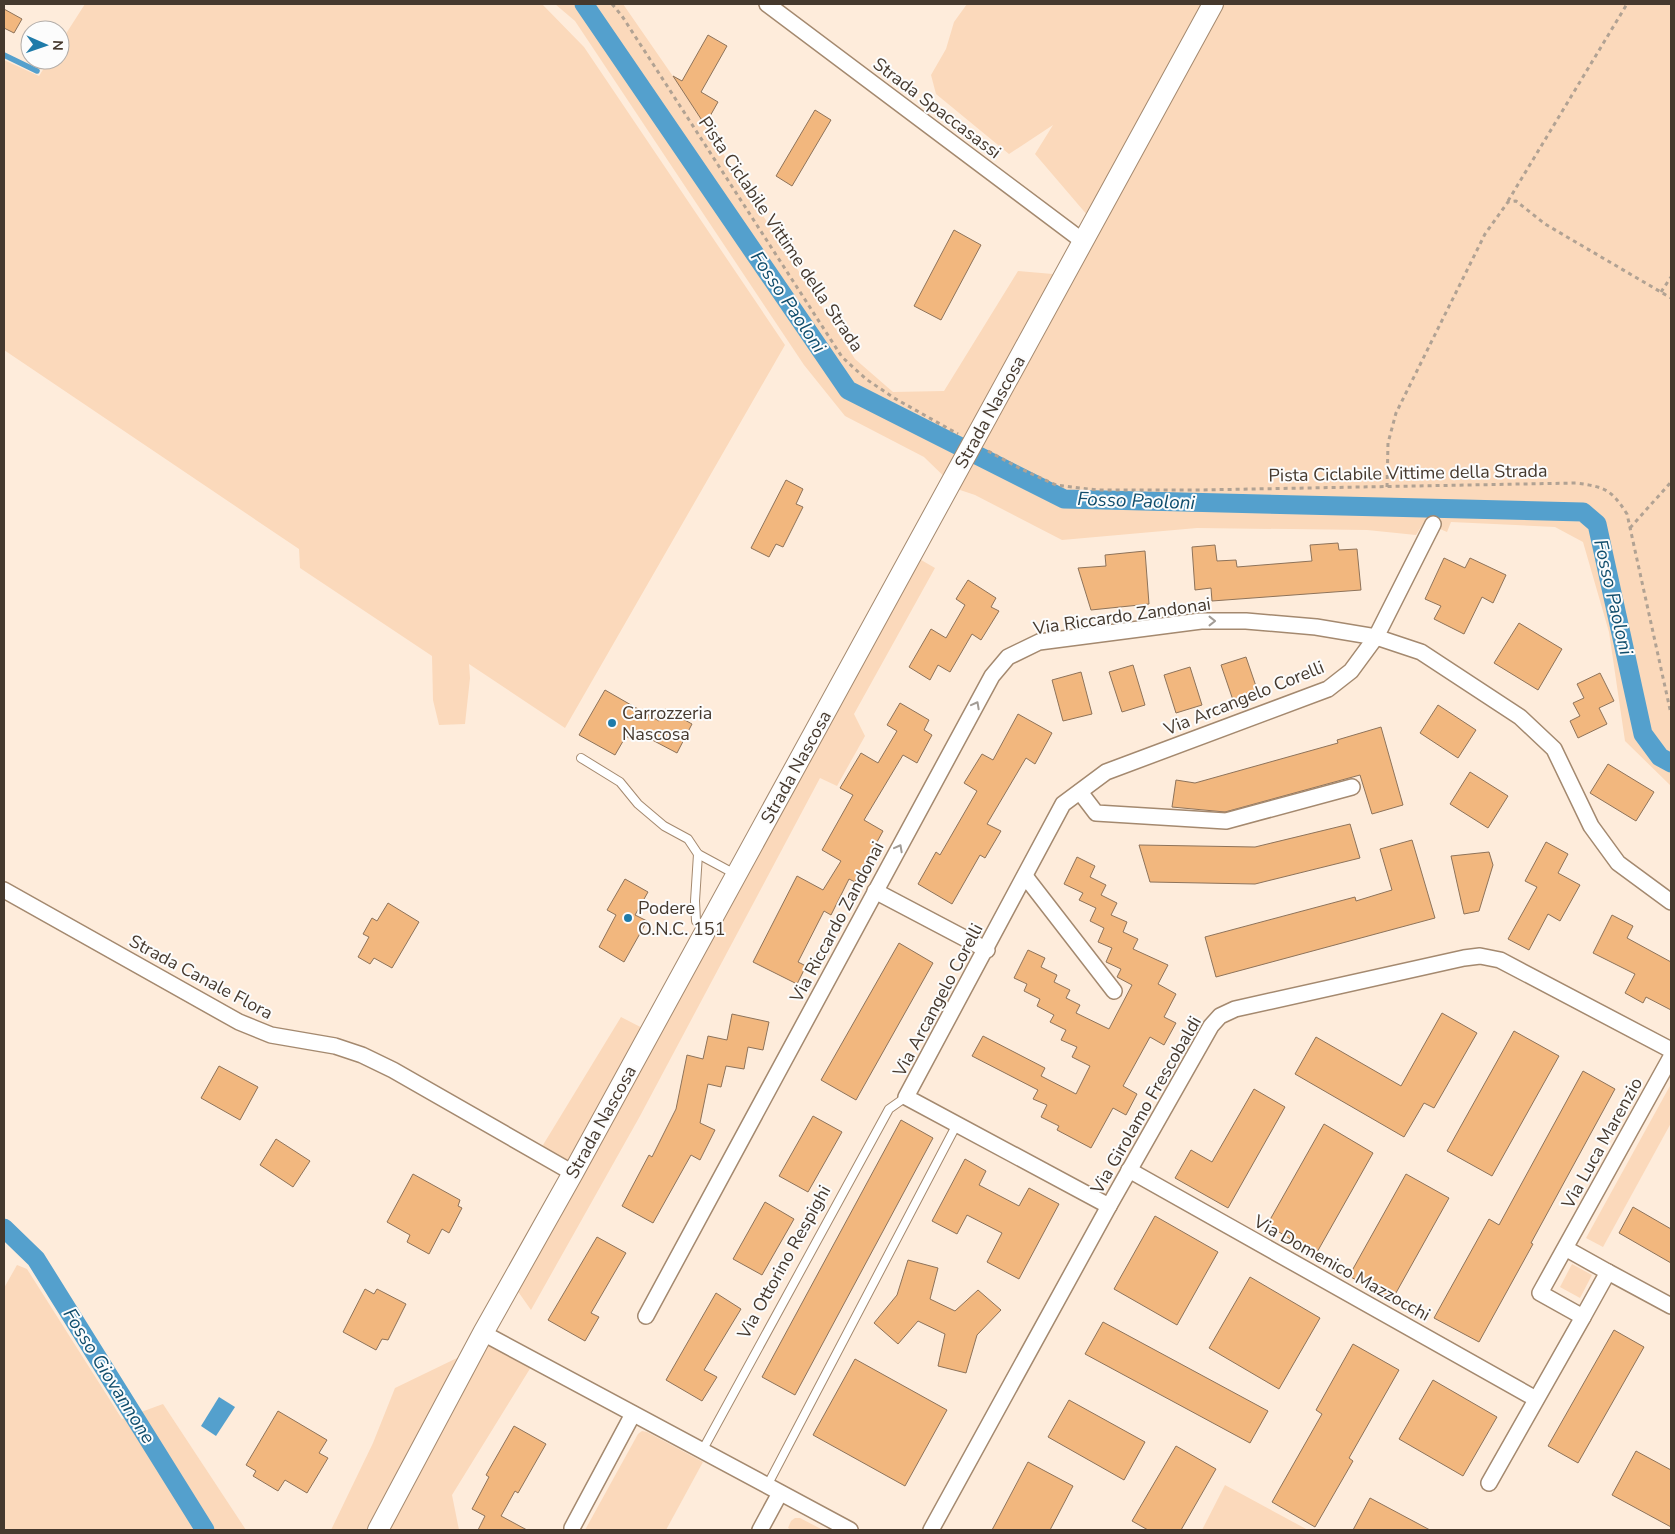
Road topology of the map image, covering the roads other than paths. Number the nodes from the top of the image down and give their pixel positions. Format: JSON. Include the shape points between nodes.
{"nodes":[{"id":1,"x":767,"y":4,"type":"edge"},
{"id":2,"x":1213,"y":4,"type":"edge"},
{"id":3,"x":1084,"y":242,"type":"junction"},
{"id":4,"x":1433,"y":524,"type":"dead end"},
{"id":5,"x":1376,"y":637,"type":"junction"},
{"id":6,"x":581,"y":758,"type":"dead end"},
{"id":7,"x":1352,"y":787,"type":"dead end"},
{"id":8,"x":1080,"y":792,"type":"junction"},
{"id":9,"x":698,"y":854,"type":"junction"},
{"id":10,"x":737,"y":875,"type":"junction"},
{"id":11,"x":1025,"y":876,"type":"junction"},
{"id":12,"x":4,"y":890,"type":"edge"},
{"id":13,"x":875,"y":891,"type":"junction"},
{"id":14,"x":1671,"y":902,"type":"edge"},
{"id":15,"x":708,"y":927,"type":"junction"},
{"id":16,"x":987,"y":950,"type":"junction"},
{"id":17,"x":1114,"y":991,"type":"dead end"},
{"id":18,"x":1671,"y":1050,"type":"edge"},
{"id":19,"x":1671,"y":1057,"type":"edge"},
{"id":20,"x":906,"y":1098,"type":"junction"},
{"id":21,"x":957,"y":1124,"type":"junction"},
{"id":22,"x":1129,"y":1170,"type":"junction"},
{"id":23,"x":573,"y":1174,"type":"junction"},
{"id":24,"x":1109,"y":1206,"type":"junction"},
{"id":25,"x":1565,"y":1248,"type":"junction"},
{"id":26,"x":1608,"y":1272,"type":"junction"},
{"id":27,"x":1671,"y":1306,"type":"edge"},
{"id":28,"x":646,"y":1316,"type":"dead end"},
{"id":29,"x":1583,"y":1317,"type":"junction"},
{"id":30,"x":483,"y":1333,"type":"junction"},
{"id":31,"x":1536,"y":1399,"type":"junction"},
{"id":32,"x":633,"y":1414,"type":"junction"},
{"id":33,"x":702,"y":1451,"type":"junction"},
{"id":34,"x":1489,"y":1483,"type":"dead end"},
{"id":35,"x":774,"y":1489,"type":"junction"},
{"id":36,"x":572,"y":1528,"type":"dead end"},
{"id":37,"x":378,"y":1530,"type":"edge"},
{"id":38,"x":760,"y":1530,"type":"edge"},
{"id":39,"x":850,"y":1530,"type":"edge"},
{"id":40,"x":931,"y":1530,"type":"edge"}],
"edges":[{"from":1,"to":3,"type":"street","name":"Strada Spaccasassi"},
{"from":2,"to":3,"type":"street","name":"Strada Nascosa"},
{"from":3,"to":10,"type":"street","name":"Strada Nascosa","via":[[971,441]]},
{"from":4,"to":5,"type":"street","name":"Via Arcangelo Corelli"},
{"from":5,"to":8,"type":"street","name":"Via Arcangelo Corelli","via":[[1351,671],[1328,689],[1106,772]]},
{"from":13,"to":5,"type":"street","name":"Via Riccardo Zandonai","one_way":true,"via":[[992,676],[1008,657],[1039,642],[1200,621],[1316,627]]},
{"from":5,"to":14,"type":"street","name":"Via Riccardo Zandonai","via":[[1421,652],[1520,718],[1554,749],[1591,826],[1618,863]]},
{"from":6,"to":9,"type":"lane","via":[[620,782],[638,804],[664,826],[688,839]]},
{"from":7,"to":8,"type":"street","via":[[1226,821],[1096,813]]},
{"from":8,"to":11,"type":"street","name":"Via Arcangelo Corelli","via":[[1063,804]]},
{"from":9,"to":10,"type":"lane"},
{"from":9,"to":15,"type":"lane","via":[[696,921]]},
{"from":10,"to":15,"type":"street","name":"Strada Nascosa"},
{"from":11,"to":16,"type":"street","name":"Via Arcangelo Corelli"},
{"from":11,"to":17,"type":"street"},
{"from":12,"to":23,"type":"street","name":"Strada Canale Flora","via":[[239,1022],[271,1035],[335,1046],[362,1055]]},
{"from":13,"to":16,"type":"street"},
{"from":13,"to":28,"type":"street","name":"Via Riccardo Zandonai"},
{"from":15,"to":23,"type":"street","name":"Strada Nascosa"},
{"from":16,"to":20,"type":"street","name":"Via Arcangelo Corelli"},
{"from":18,"to":22,"type":"street","name":"Via Girolamo Frescobaldi","via":[[1500,960],[1480,956],[1426,966],[1235,1009],[1220,1016],[1211,1026]]},
{"from":19,"to":25,"type":"street","name":"Via Luca Marenzio"},
{"from":20,"to":21,"type":"street","name":"Via Arcangelo Corelli"},
{"from":20,"to":33,"type":"lane","name":"Via Ottorino Respighi","via":[[889,1109]]},
{"from":21,"to":24,"type":"street","name":"Via Arcangelo Corelli"},
{"from":21,"to":35,"type":"lane"},
{"from":22,"to":24,"type":"street","name":"Via Girolamo Frescobaldi"},
{"from":22,"to":31,"type":"street","name":"Via Domenico Mazzocchi"},
{"from":23,"to":30,"type":"street","name":"Strada Nascosa"},
{"from":24,"to":40,"type":"street","name":"Via Girolamo Frescobaldi"},
{"from":25,"to":26,"type":"street"},
{"from":25,"to":29,"type":"street","name":"Via Luca Marenzio","via":[[1540,1293]]},
{"from":26,"to":27,"type":"street"},
{"from":26,"to":29,"type":"street"},
{"from":29,"to":31,"type":"street"},
{"from":30,"to":32,"type":"street"},
{"from":30,"to":37,"type":"street","name":"Strada Nascosa"},
{"from":31,"to":34,"type":"street"},
{"from":32,"to":33,"type":"street"},
{"from":32,"to":36,"type":"street"},
{"from":33,"to":35,"type":"street"},
{"from":35,"to":38,"type":"street"},
{"from":35,"to":39,"type":"street"}]}
